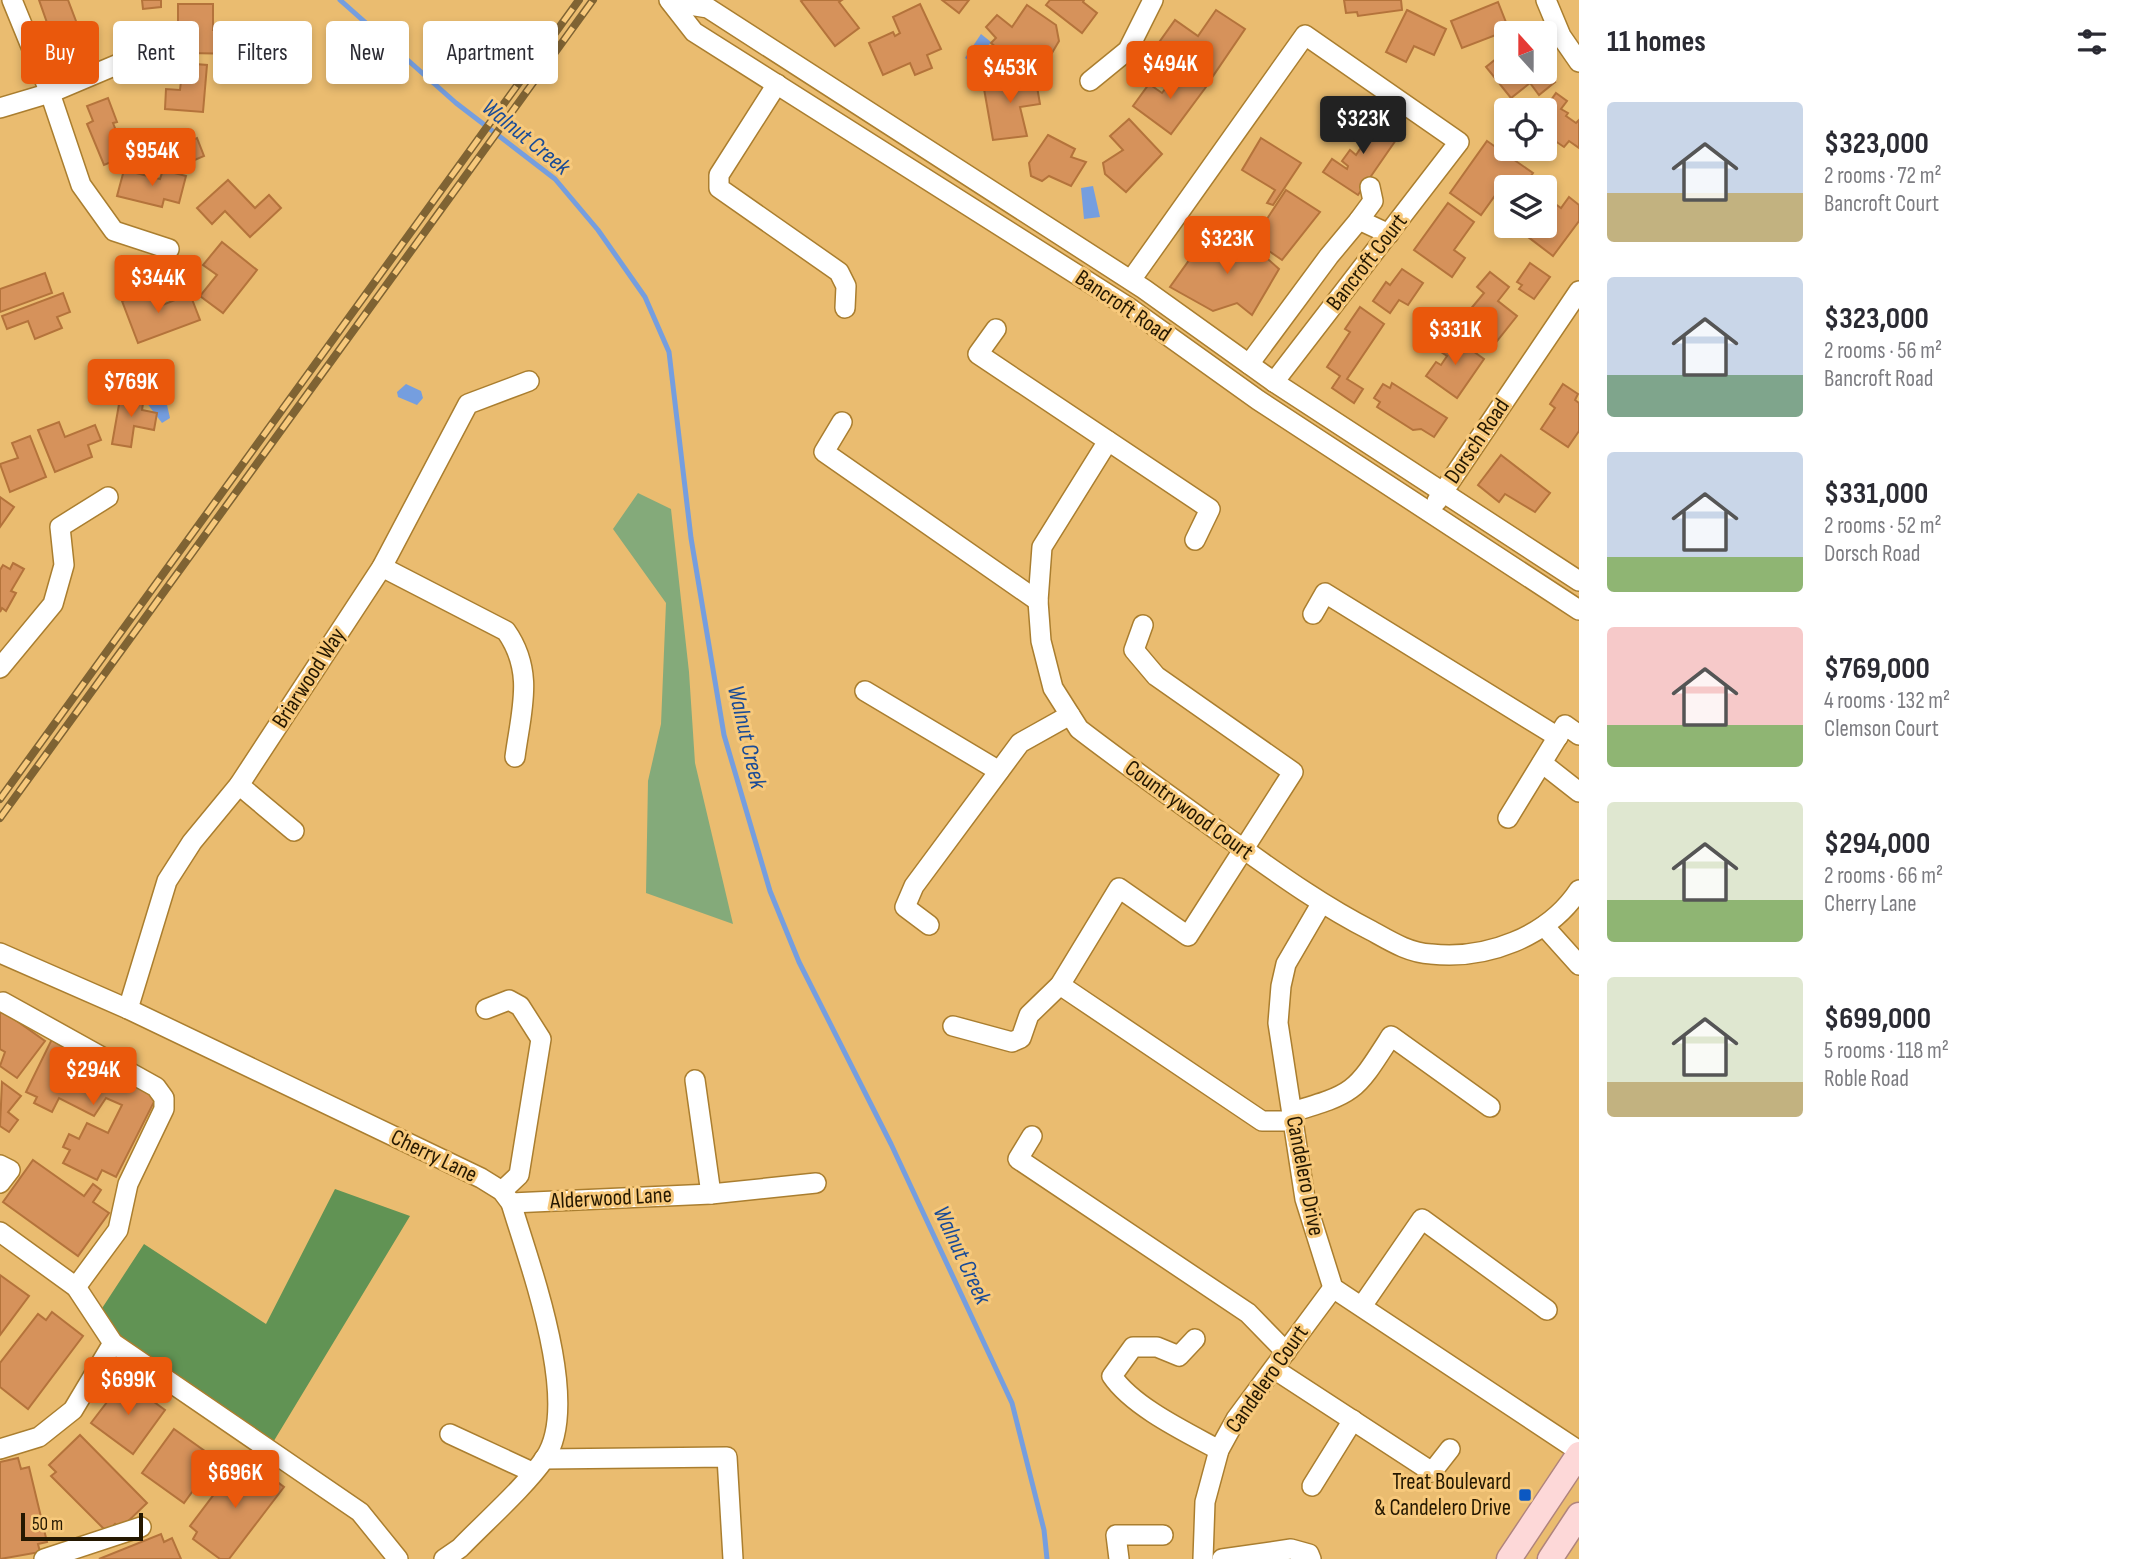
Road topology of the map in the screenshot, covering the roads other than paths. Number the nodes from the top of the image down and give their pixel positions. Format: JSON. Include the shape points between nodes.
{"nodes":[{"id":1,"x":12,"y":0,"type":"edge"},
{"id":2,"x":1153,"y":0,"type":"edge"},
{"id":3,"x":1546,"y":0,"type":"edge"},
{"id":4,"x":671,"y":1,"type":"edge"},
{"id":5,"x":1579,"y":62,"type":"edge"},
{"id":6,"x":113,"y":66,"type":"edge"},
{"id":7,"x":1090,"y":81,"type":"dead end"},
{"id":8,"x":777,"y":85,"type":"junction"},
{"id":9,"x":50,"y":93,"type":"junction"},
{"id":10,"x":0,"y":108,"type":"edge"},
{"id":11,"x":1370,"y":187,"type":"dead end"},
{"id":12,"x":1359,"y":220,"type":"junction"},
{"id":13,"x":1389,"y":234,"type":"junction"},
{"id":14,"x":169,"y":249,"type":"dead end"},
{"id":15,"x":1131,"y":280,"type":"junction"},
{"id":16,"x":1576,"y":300,"type":"edge"},
{"id":17,"x":845,"y":308,"type":"dead end"},
{"id":18,"x":996,"y":329,"type":"dead end"},
{"id":19,"x":1250,"y":364,"type":"junction"},
{"id":20,"x":529,"y":381,"type":"dead end"},
{"id":21,"x":1274,"y":382,"type":"junction"},
{"id":22,"x":842,"y":422,"type":"dead end"},
{"id":23,"x":1108,"y":441,"type":"junction"},
{"id":24,"x":1444,"y":491,"type":"junction"},
{"id":25,"x":108,"y":497,"type":"dead end"},
{"id":26,"x":1430,"y":510,"type":"junction"},
{"id":27,"x":1195,"y":540,"type":"dead end"},
{"id":28,"x":382,"y":567,"type":"junction"},
{"id":29,"x":1579,"y":581,"type":"edge"},
{"id":30,"x":1038,"y":601,"type":"junction"},
{"id":31,"x":1579,"y":610,"type":"edge"},
{"id":32,"x":1313,"y":614,"type":"dead end"},
{"id":33,"x":1143,"y":625,"type":"dead end"},
{"id":34,"x":0,"y":668,"type":"edge"},
{"id":35,"x":865,"y":691,"type":"dead end"},
{"id":36,"x":1070,"y":715,"type":"junction"},
{"id":37,"x":1579,"y":735,"type":"edge"},
{"id":38,"x":1558,"y":737,"type":"junction"},
{"id":39,"x":515,"y":757,"type":"dead end"},
{"id":40,"x":1542,"y":763,"type":"junction"},
{"id":41,"x":999,"y":771,"type":"junction"},
{"id":42,"x":239,"y":785,"type":"junction"},
{"id":43,"x":1579,"y":792,"type":"edge"},
{"id":44,"x":1508,"y":818,"type":"dead end"},
{"id":45,"x":294,"y":831,"type":"dead end"},
{"id":46,"x":1244,"y":849,"type":"junction"},
{"id":47,"x":1579,"y":890,"type":"edge"},
{"id":48,"x":1321,"y":905,"type":"junction"},
{"id":49,"x":929,"y":925,"type":"dead end"},
{"id":50,"x":1544,"y":926,"type":"junction"},
{"id":51,"x":0,"y":953,"type":"edge"},
{"id":52,"x":1579,"y":965,"type":"edge"},
{"id":53,"x":1060,"y":985,"type":"junction"},
{"id":54,"x":3,"y":1002,"type":"dead end"},
{"id":55,"x":128,"y":1009,"type":"junction"},
{"id":56,"x":485,"y":1009,"type":"dead end"},
{"id":57,"x":953,"y":1026,"type":"dead end"},
{"id":58,"x":695,"y":1080,"type":"dead end"},
{"id":59,"x":1490,"y":1107,"type":"dead end"},
{"id":60,"x":1292,"y":1117,"type":"junction"},
{"id":61,"x":1032,"y":1136,"type":"dead end"},
{"id":62,"x":816,"y":1182,"type":"dead end"},
{"id":63,"x":711,"y":1194,"type":"junction"},
{"id":64,"x":507,"y":1197,"type":"junction"},
{"id":65,"x":0,"y":1232,"type":"edge"},
{"id":66,"x":76,"y":1287,"type":"junction"},
{"id":67,"x":1333,"y":1288,"type":"junction"},
{"id":68,"x":1362,"y":1306,"type":"junction"},
{"id":69,"x":1547,"y":1311,"type":"dead end"},
{"id":70,"x":1195,"y":1339,"type":"dead end"},
{"id":71,"x":113,"y":1343,"type":"junction"},
{"id":72,"x":1286,"y":1352,"type":"junction"},
{"id":73,"x":1274,"y":1369,"type":"junction"},
{"id":74,"x":1353,"y":1420,"type":"junction"},
{"id":75,"x":450,"y":1434,"type":"dead end"},
{"id":76,"x":0,"y":1449,"type":"edge"},
{"id":77,"x":1450,"y":1449,"type":"dead end"},
{"id":78,"x":1219,"y":1450,"type":"junction"},
{"id":79,"x":1579,"y":1452,"type":"edge"},
{"id":80,"x":538,"y":1466,"type":"junction"},
{"id":81,"x":1312,"y":1486,"type":"dead end"},
{"id":82,"x":1579,"y":1515,"type":"edge"},
{"id":83,"x":141,"y":1527,"type":"dead end"},
{"id":84,"x":1163,"y":1535,"type":"dead end"},
{"id":85,"x":453,"y":1556,"type":"edge"},
{"id":86,"x":44,"y":1559,"type":"edge"},
{"id":87,"x":398,"y":1559,"type":"edge"},
{"id":88,"x":733,"y":1559,"type":"edge"},
{"id":89,"x":1119,"y":1559,"type":"edge"},
{"id":90,"x":1203,"y":1559,"type":"edge"},
{"id":91,"x":1222,"y":1559,"type":"edge"},
{"id":92,"x":1311,"y":1559,"type":"edge"},
{"id":93,"x":1509,"y":1559,"type":"edge"},
{"id":94,"x":1550,"y":1559,"type":"edge"}],
"edges":[{"from":1,"to":9,"type":"street"},
{"from":2,"to":7,"type":"street","via":[[1128,50]]},
{"from":3,"to":5,"type":"street"},
{"from":4,"to":8,"type":"street","name":"Bancroft Road","via":[[694,32]]},
{"from":4,"to":15,"type":"street","name":"Bancroft Road","via":[[708,8]]},
{"from":6,"to":9,"type":"street"},
{"from":8,"to":17,"type":"street","via":[[719,175],[719,188],[839,272],[846,286]]},
{"from":8,"to":26,"type":"street","name":"Bancroft Road","via":[[1128,307],[1258,400]]},
{"from":9,"to":10,"type":"street"},
{"from":9,"to":14,"type":"street","via":[[81,185],[114,231]]},
{"from":11,"to":12,"type":"street","via":[[1373,201]]},
{"from":12,"to":13,"type":"street"},
{"from":12,"to":19,"type":"street"},
{"from":13,"to":15,"type":"street","name":"Bancroft Court","via":[[1459,142],[1305,36]]},
{"from":13,"to":21,"type":"street","name":"Bancroft Court"},
{"from":15,"to":19,"type":"street","name":"Bancroft Road"},
{"from":16,"to":24,"type":"street","name":"Dorsch Road"},
{"from":18,"to":23,"type":"street","via":[[978,354]]},
{"from":19,"to":21,"type":"street","name":"Bancroft Road"},
{"from":20,"to":28,"type":"street","name":"Briarwood Way","via":[[468,404]]},
{"from":21,"to":24,"type":"street","name":"Bancroft Road"},
{"from":22,"to":30,"type":"street","via":[[824,452]]},
{"from":23,"to":27,"type":"street","via":[[1210,509]]},
{"from":23,"to":30,"type":"street","name":"Countrywood Court","via":[[1042,547]]},
{"from":24,"to":26,"type":"street","name":"Dorsch Road"},
{"from":24,"to":29,"type":"street","name":"Bancroft Road"},
{"from":25,"to":34,"type":"street","via":[[60,527],[64,565],[53,604]]},
{"from":26,"to":31,"type":"street","name":"Bancroft Road"},
{"from":28,"to":39,"type":"street","via":[[506,631],[518,648],[525,684]]},
{"from":28,"to":42,"type":"street","name":"Briarwood Way"},
{"from":30,"to":36,"type":"street","name":"Countrywood Court","via":[[1041,641],[1053,688]]},
{"from":32,"to":38,"type":"street","via":[[1325,593]]},
{"from":33,"to":46,"type":"street","via":[[1134,650],[1156,676],[1293,772]]},
{"from":35,"to":41,"type":"street"},
{"from":36,"to":41,"type":"street","via":[[1020,743]]},
{"from":36,"to":46,"type":"street","name":"Countrywood Court","via":[[1079,729]]},
{"from":37,"to":38,"type":"street","via":[[1565,725]]},
{"from":38,"to":40,"type":"street"},
{"from":40,"to":43,"type":"street"},
{"from":40,"to":44,"type":"street"},
{"from":41,"to":49,"type":"street","via":[[914,886],[905,907]]},
{"from":42,"to":45,"type":"street"},
{"from":42,"to":55,"type":"street","name":"Briarwood Way","via":[[167,881]]},
{"from":46,"to":48,"type":"street","name":"Countrywood Court"},
{"from":46,"to":53,"type":"street","via":[[1188,936],[1119,888]]},
{"from":47,"to":50,"type":"street","name":"Countrywood Court"},
{"from":48,"to":50,"type":"street","name":"Countrywood Court","via":[[1401,947],[1430,954],[1476,953],[1534,934]]},
{"from":48,"to":60,"type":"street","name":"Candelero Drive","via":[[1286,964],[1280,986],[1278,1023]]},
{"from":50,"to":52,"type":"street"},
{"from":51,"to":55,"type":"street","name":"Cherry Lane"},
{"from":53,"to":57,"type":"street","via":[[1029,1015],[1021,1038],[1012,1042]]},
{"from":53,"to":60,"type":"street","via":[[1262,1121]]},
{"from":54,"to":66,"type":"street","via":[[156,1087],[164,1098],[164,1109],[128,1184],[118,1230]]},
{"from":55,"to":64,"type":"street","name":"Cherry Lane"},
{"from":56,"to":64,"type":"street","via":[[509,1000],[520,1006],[541,1039],[519,1175]]},
{"from":58,"to":63,"type":"street"},
{"from":59,"to":60,"type":"street","via":[[1391,1036],[1361,1083]]},
{"from":60,"to":67,"type":"street","name":"Candelero Drive","via":[[1305,1199]]},
{"from":61,"to":72,"type":"street","via":[[1018,1159],[1248,1313]]},
{"from":62,"to":63,"type":"street","name":"Alderwood Lane"},
{"from":63,"to":64,"type":"street","name":"Alderwood Lane"},
{"from":64,"to":80,"type":"street","via":[[552,1342],[558,1424]]},
{"from":65,"to":66,"type":"street"},
{"from":66,"to":71,"type":"street"},
{"from":67,"to":68,"type":"street"},
{"from":67,"to":72,"type":"street","name":"Candelero Court"},
{"from":68,"to":69,"type":"street","via":[[1422,1219]]},
{"from":68,"to":79,"type":"street"},
{"from":70,"to":78,"type":"street","via":[[1179,1356],[1157,1347],[1133,1347],[1112,1376],[1120,1388]]},
{"from":71,"to":76,"type":"street","via":[[73,1410],[39,1437]]},
{"from":71,"to":87,"type":"street","via":[[360,1512]]},
{"from":72,"to":73,"type":"street","name":"Candelero Court"},
{"from":73,"to":74,"type":"street"},
{"from":73,"to":78,"type":"street","name":"Candelero Court"},
{"from":74,"to":77,"type":"street","via":[[1432,1472]]},
{"from":74,"to":81,"type":"street"},
{"from":75,"to":80,"type":"street"},
{"from":78,"to":90,"type":"street","name":"Candelero Court","via":[[1205,1502]]},
{"from":79,"to":93,"type":"main road"},
{"from":80,"to":85,"type":"street"},
{"from":80,"to":88,"type":"street","via":[[727,1457]]},
{"from":82,"to":94,"type":"main road"},
{"from":83,"to":86,"type":"street"},
{"from":84,"to":89,"type":"street","via":[[1116,1535]]},
{"from":91,"to":92,"type":"street","via":[[1291,1549],[1309,1554]]}]}
